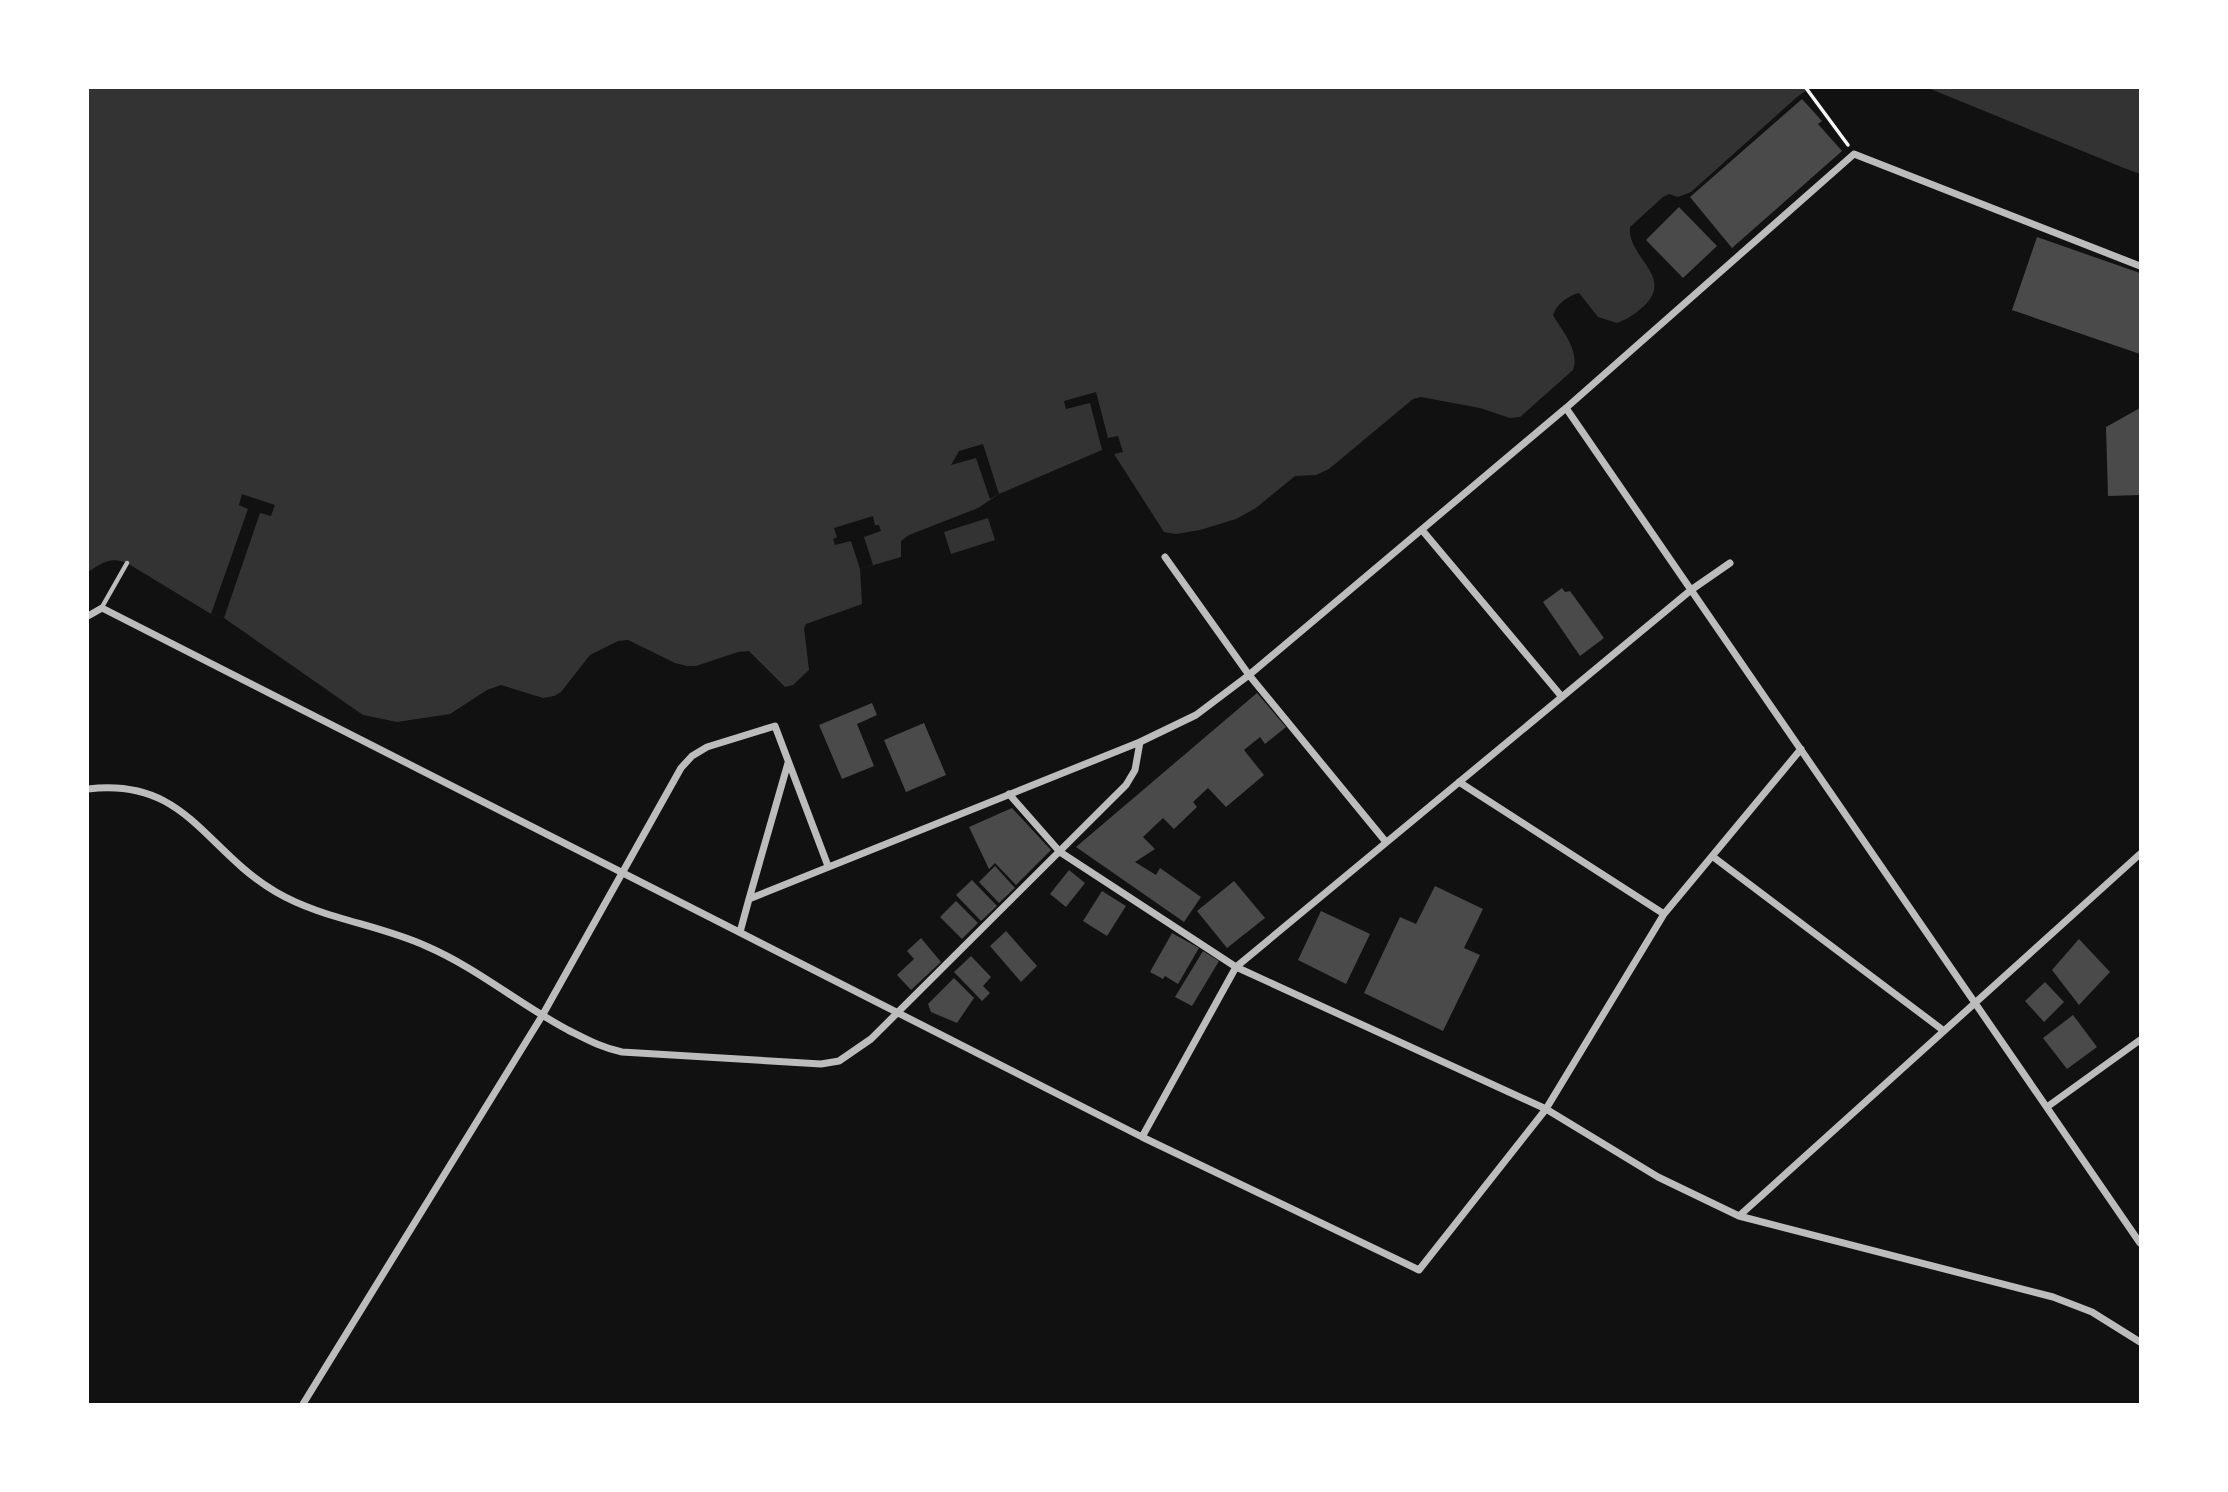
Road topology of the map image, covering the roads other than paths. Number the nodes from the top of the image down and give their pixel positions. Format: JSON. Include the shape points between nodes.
{"nodes":[{"id":1,"x":2140,"y":266,"type":"edge"},
{"id":2,"x":1566,"y":408,"type":"junction"},
{"id":3,"x":1422,"y":530,"type":"junction"},
{"id":4,"x":1166,"y":557,"type":"dead end"},
{"id":5,"x":1730,"y":563,"type":"dead end"},
{"id":6,"x":127,"y":564,"type":"dead end"},
{"id":7,"x":1691,"y":590,"type":"junction"},
{"id":8,"x":102,"y":608,"type":"junction"},
{"id":9,"x":88,"y":615,"type":"edge"},
{"id":10,"x":1249,"y":675,"type":"junction"},
{"id":11,"x":1562,"y":697,"type":"junction"},
{"id":12,"x":1140,"y":742,"type":"junction"},
{"id":13,"x":1801,"y":749,"type":"junction"},
{"id":14,"x":789,"y":763,"type":"junction"},
{"id":15,"x":1459,"y":782,"type":"junction"},
{"id":16,"x":88,"y":789,"type":"edge"},
{"id":17,"x":1009,"y":794,"type":"junction"},
{"id":18,"x":1386,"y":842,"type":"junction"},
{"id":19,"x":1060,"y":852,"type":"junction"},
{"id":20,"x":2140,"y":854,"type":"edge"},
{"id":21,"x":1712,"y":856,"type":"junction"},
{"id":22,"x":828,"y":866,"type":"junction"},
{"id":23,"x":622,"y":872,"type":"junction"},
{"id":24,"x":749,"y":899,"type":"junction"},
{"id":25,"x":1664,"y":914,"type":"junction"},
{"id":26,"x":740,"y":932,"type":"junction"},
{"id":27,"x":1236,"y":967,"type":"junction"},
{"id":28,"x":1976,"y":1003,"type":"junction"},
{"id":29,"x":898,"y":1013,"type":"junction"},
{"id":30,"x":542,"y":1016,"type":"junction"},
{"id":31,"x":1944,"y":1031,"type":"junction"},
{"id":32,"x":2140,"y":1040,"type":"edge"},
{"id":33,"x":2047,"y":1107,"type":"junction"},
{"id":34,"x":1546,"y":1110,"type":"junction"},
{"id":35,"x":1142,"y":1137,"type":"junction"},
{"id":36,"x":1739,"y":1216,"type":"junction"},
{"id":37,"x":2140,"y":1243,"type":"edge"},
{"id":38,"x":2140,"y":1342,"type":"edge"},
{"id":39,"x":303,"y":1405,"type":"edge"}],
"edges":[{"from":1,"to":2,"type":"street","via":[[1854,154]]},
{"from":2,"to":3,"type":"street"},
{"from":2,"to":7,"type":"street"},
{"from":3,"to":10,"type":"street"},
{"from":3,"to":11,"type":"street"},
{"from":4,"to":10,"type":"street"},
{"from":5,"to":7,"type":"street"},
{"from":6,"to":8,"type":"lane"},
{"from":7,"to":11,"type":"street"},
{"from":7,"to":13,"type":"street"},
{"from":8,"to":9,"type":"street"},
{"from":8,"to":23,"type":"street"},
{"from":10,"to":12,"type":"street","via":[[1196,715]]},
{"from":10,"to":18,"type":"street"},
{"from":11,"to":15,"type":"street"},
{"from":12,"to":17,"type":"street"},
{"from":12,"to":19,"type":"street","via":[[1135,770],[1126,785]]},
{"from":13,"to":21,"type":"street"},
{"from":13,"to":28,"type":"street"},
{"from":14,"to":22,"type":"street"},
{"from":14,"to":23,"type":"street","via":[[775,726],[692,755]]},
{"from":14,"to":24,"type":"street"},
{"from":15,"to":18,"type":"street"},
{"from":15,"to":25,"type":"street"},
{"from":16,"to":30,"type":"street","via":[[145,792],[174,805],[255,880],[279,894],[316,911],[423,944]]},
{"from":17,"to":19,"type":"street"},
{"from":17,"to":22,"type":"street"},
{"from":18,"to":27,"type":"street"},
{"from":19,"to":27,"type":"street"},
{"from":19,"to":29,"type":"street"},
{"from":20,"to":28,"type":"street"},
{"from":21,"to":25,"type":"street"},
{"from":21,"to":31,"type":"street"},
{"from":22,"to":24,"type":"street"},
{"from":23,"to":26,"type":"street"},
{"from":23,"to":30,"type":"street"},
{"from":24,"to":26,"type":"street"},
{"from":25,"to":34,"type":"street"},
{"from":26,"to":29,"type":"street"},
{"from":27,"to":34,"type":"street"},
{"from":27,"to":35,"type":"street"},
{"from":28,"to":31,"type":"street"},
{"from":28,"to":33,"type":"street"},
{"from":29,"to":30,"type":"street","via":[[857,1050],[839,1061],[821,1064],[622,1052],[591,1042]]},
{"from":29,"to":35,"type":"street"},
{"from":30,"to":39,"type":"street"},
{"from":31,"to":36,"type":"street"},
{"from":32,"to":33,"type":"street"},
{"from":33,"to":37,"type":"street"},
{"from":34,"to":35,"type":"street","via":[[1419,1270]]},
{"from":34,"to":36,"type":"street","via":[[1658,1177]]},
{"from":36,"to":38,"type":"street","via":[[2053,1297],[2092,1312]]}]}
